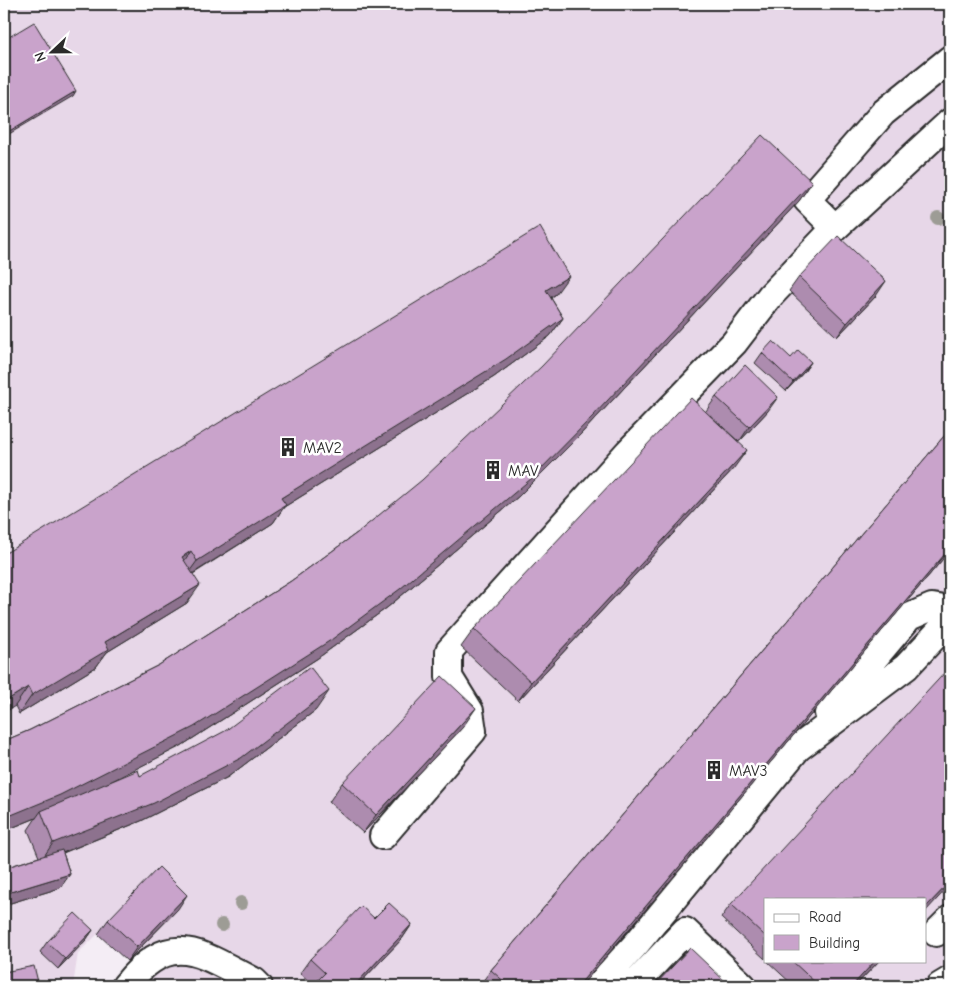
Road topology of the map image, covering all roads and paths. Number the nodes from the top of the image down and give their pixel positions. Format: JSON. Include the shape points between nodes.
{"nodes":[{"id":1,"x":950,"y":59,"type":"edge"},
{"id":2,"x":950,"y":122,"type":"edge"},
{"id":3,"x":835,"y":228,"type":"junction"},
{"id":4,"x":950,"y":610,"type":"edge"},
{"id":5,"x":950,"y":620,"type":"edge"},
{"id":6,"x":798,"y":748,"type":"junction"},
{"id":7,"x":383,"y":836,"type":"dead end"},
{"id":8,"x":950,"y":980,"type":"edge"},
{"id":9,"x":129,"y":981,"type":"edge"},
{"id":10,"x":259,"y":986,"type":"edge"},
{"id":11,"x":598,"y":986,"type":"edge"},
{"id":12,"x":633,"y":986,"type":"edge"},
{"id":13,"x":743,"y":986,"type":"edge"},
{"id":14,"x":940,"y":986,"type":"edge"}],
"edges":[{"from":1,"to":3,"type":"lane","via":[[883,113],[807,200]]},
{"from":2,"to":3,"type":"lane"},
{"from":3,"to":7,"type":"lane","via":[[771,295],[734,343],[628,452],[449,651],[449,677],[470,711],[473,732]]},
{"from":4,"to":6,"type":"lane","via":[[932,606],[909,617]]},
{"from":5,"to":6,"type":"lane","via":[[906,667]]},
{"from":6,"to":11,"type":"lane"},
{"from":8,"to":14,"type":"lane"},
{"from":9,"to":10,"type":"lane","via":[[157,954],[195,952]]},
{"from":12,"to":13,"type":"lane","via":[[685,931]]}]}
